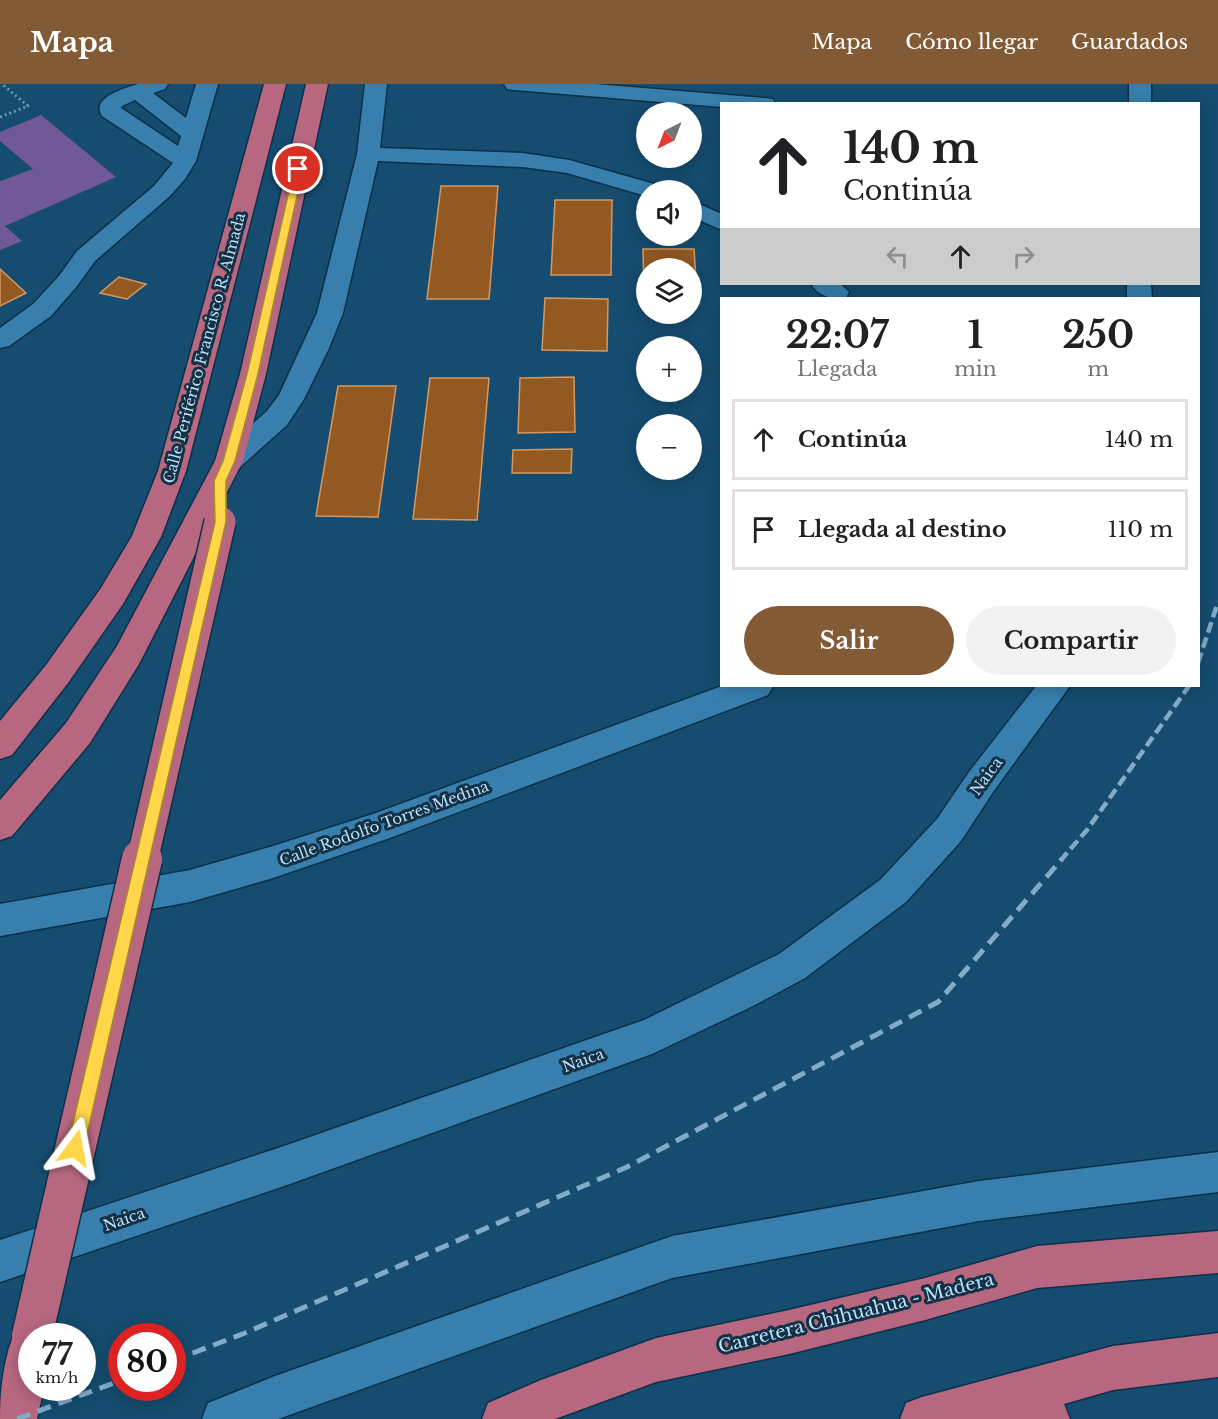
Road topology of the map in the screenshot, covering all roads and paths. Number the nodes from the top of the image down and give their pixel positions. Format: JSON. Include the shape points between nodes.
{"nodes":[{"id":1,"x":2,"y":84,"type":"edge"},
{"id":2,"x":207,"y":84,"type":"edge"},
{"id":3,"x":275,"y":84,"type":"edge"},
{"id":4,"x":317,"y":84,"type":"edge"},
{"id":5,"x":376,"y":84,"type":"edge"},
{"id":6,"x":514,"y":84,"type":"edge"},
{"id":7,"x":1140,"y":84,"type":"edge"},
{"id":8,"x":147,"y":87,"type":"edge"},
{"id":9,"x":740,"y":102,"type":"edge"},
{"id":10,"x":1140,"y":102,"type":"edge"},
{"id":11,"x":0,"y":117,"type":"edge"},
{"id":12,"x":193,"y":134,"type":"junction"},
{"id":13,"x":368,"y":154,"type":"junction"},
{"id":14,"x":185,"y":161,"type":"junction"},
{"id":15,"x":636,"y":186,"type":"edge"},
{"id":16,"x":702,"y":213,"type":"edge"},
{"id":17,"x":720,"y":223,"type":"edge"},
{"id":18,"x":0,"y":340,"type":"edge"},
{"id":19,"x":225,"y":471,"type":"junction"},
{"id":20,"x":754,"y":687,"type":"edge"},
{"id":21,"x":1053,"y":687,"type":"edge"},
{"id":22,"x":0,"y":746,"type":"edge"},
{"id":23,"x":0,"y":825,"type":"edge"},
{"id":24,"x":0,"y":920,"type":"edge"},
{"id":25,"x":1218,"y":1172,"type":"edge"},
{"id":26,"x":1218,"y":1252,"type":"edge"},
{"id":27,"x":0,"y":1261,"type":"edge"},
{"id":28,"x":36,"y":1323,"type":"edge"},
{"id":29,"x":1218,"y":1355,"type":"edge"},
{"id":30,"x":19,"y":1401,"type":"edge"},
{"id":31,"x":984,"y":1404,"type":"junction"},
{"id":32,"x":15,"y":1419,"type":"edge"},
{"id":33,"x":224,"y":1419,"type":"edge"},
{"id":34,"x":504,"y":1419,"type":"edge"},
{"id":35,"x":922,"y":1419,"type":"edge"},
{"id":36,"x":1048,"y":1419,"type":"edge"}],
"edges":[{"from":1,"to":11,"type":"path","via":[[28,106]]},
{"from":2,"to":12,"type":"street"},
{"from":3,"to":22,"type":"highway","name":"Calle Periférico Francisco R. Almada","via":[[172,471],[146,537],[112,596]]},
{"from":4,"to":19,"type":"highway","via":[[253,374]]},
{"from":5,"to":13,"type":"street"},
{"from":6,"to":9,"type":"street"},
{"from":7,"to":10,"type":"street"},
{"from":8,"to":12,"type":"street"},
{"from":8,"to":14,"type":"street","via":[[114,101],[110,111]]},
{"from":12,"to":14,"type":"street"},
{"from":13,"to":15,"type":"street","via":[[523,160],[569,167]]},
{"from":13,"to":19,"type":"street","via":[[336,290],[316,348],[277,418]]},
{"from":14,"to":18,"type":"street","via":[[162,191],[86,256],[42,310]]},
{"from":16,"to":17,"type":"street"},
{"from":19,"to":23,"type":"highway","via":[[128,655],[91,714]]},
{"from":19,"to":28,"type":"highway","bridge":true,"via":[[220,522]]},
{"from":20,"to":24,"type":"street","name":"Calle Rodolfo Torres Medina","via":[[270,863],[190,886]]},
{"from":21,"to":27,"type":"street","name":"Naica","via":[[949,830],[909,874],[792,966],[652,1036]]},
{"from":25,"to":33,"type":"street","via":[[979,1201],[672,1257]]},
{"from":26,"to":34,"type":"highway","name":"Carretera Chihuahua - Madera","via":[[1036,1267],[914,1302],[656,1360]]},
{"from":29,"to":31,"type":"highway","via":[[1113,1368]]},
{"from":30,"to":32,"type":"highway"},
{"from":31,"to":35,"type":"highway"},
{"from":31,"to":36,"type":"highway"}]}
